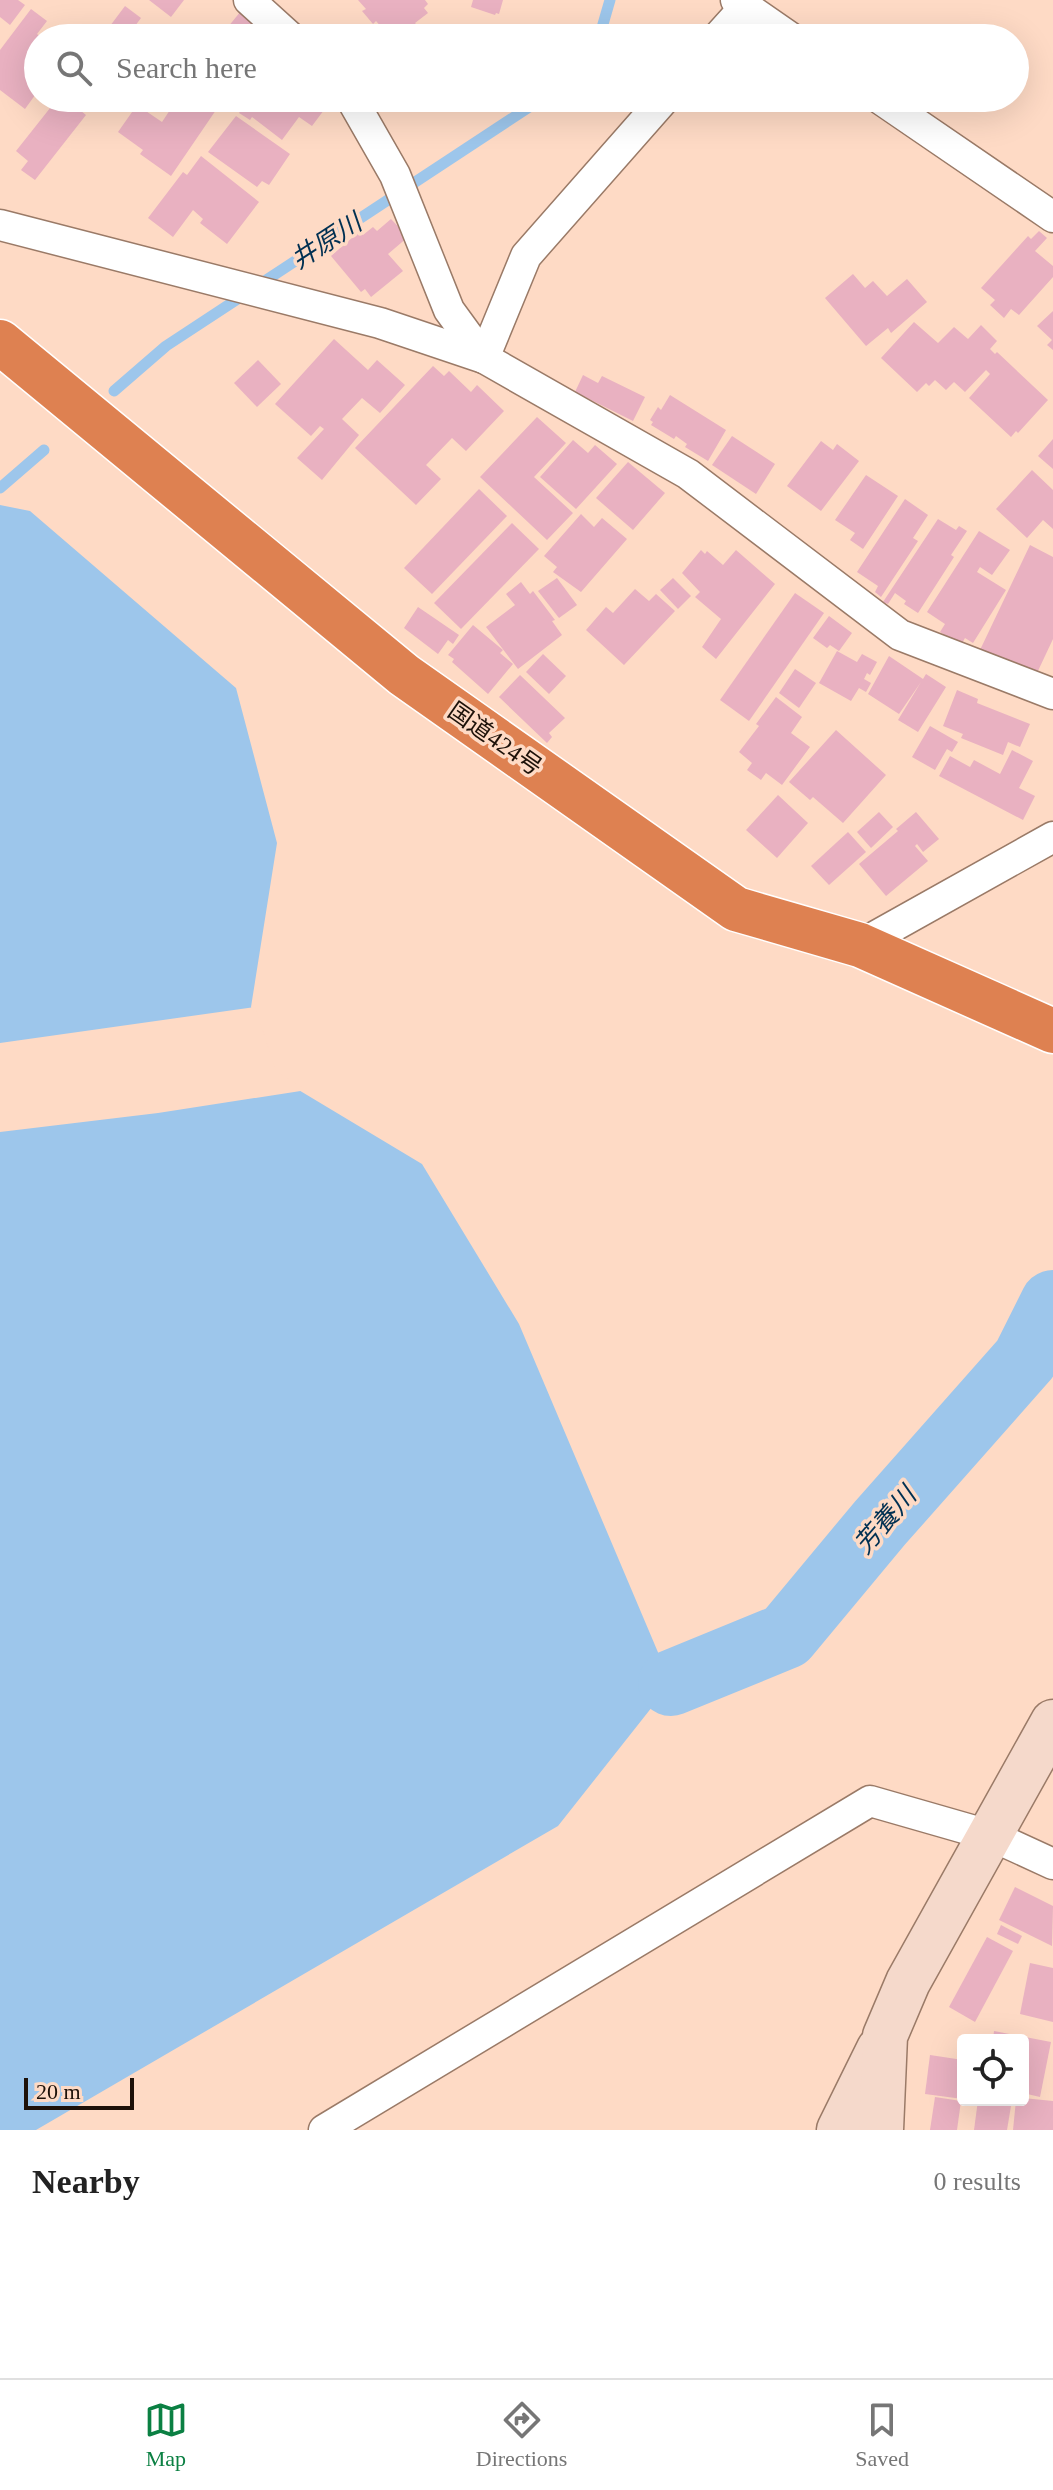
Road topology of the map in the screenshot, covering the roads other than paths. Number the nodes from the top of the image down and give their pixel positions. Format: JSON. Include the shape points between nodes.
{"nodes":[{"id":1,"x":249,"y":0,"type":"edge"},
{"id":2,"x":741,"y":3,"type":"edge"},
{"id":3,"x":276,"y":24,"type":"edge"},
{"id":4,"x":727,"y":24,"type":"edge"},
{"id":5,"x":771,"y":24,"type":"edge"},
{"id":6,"x":359,"y":112,"type":"edge"},
{"id":7,"x":653,"y":112,"type":"edge"},
{"id":8,"x":899,"y":112,"type":"edge"},
{"id":9,"x":1053,"y":217,"type":"edge"},
{"id":10,"x":0,"y":225,"type":"edge"},
{"id":11,"x":0,"y":342,"type":"edge"},
{"id":12,"x":484,"y":358,"type":"junction"},
{"id":13,"x":1053,"y":694,"type":"edge"},
{"id":14,"x":1053,"y":837,"type":"edge"},
{"id":15,"x":860,"y":945,"type":"junction"},
{"id":16,"x":1053,"y":1031,"type":"edge"},
{"id":17,"x":1053,"y":1722,"type":"edge"},
{"id":18,"x":992,"y":1836,"type":"junction"},
{"id":19,"x":1053,"y":1864,"type":"edge"},
{"id":20,"x":885,"y":2036,"type":"junction"},
{"id":21,"x":324,"y":2130,"type":"edge"},
{"id":22,"x":839,"y":2130,"type":"edge"},
{"id":23,"x":881,"y":2130,"type":"edge"}],
"edges":[{"from":1,"to":3,"type":"street"},
{"from":2,"to":4,"type":"street"},
{"from":2,"to":5,"type":"street"},
{"from":6,"to":12,"type":"street","via":[[395,175],[449,310]]},
{"from":7,"to":12,"type":"street","via":[[526,256]]},
{"from":8,"to":9,"type":"street"},
{"from":10,"to":12,"type":"street","via":[[380,323]]},
{"from":11,"to":15,"type":"highway","name":"国道424号","via":[[404,675],[736,909]]},
{"from":12,"to":13,"type":"street","via":[[688,474],[900,635]]},
{"from":14,"to":15,"type":"street"},
{"from":15,"to":16,"type":"highway","name":"国道424号"},
{"from":17,"to":18,"type":"street"},
{"from":18,"to":19,"type":"street"},
{"from":18,"to":20,"type":"street","via":[[908,1982]]},
{"from":18,"to":21,"type":"street","via":[[870,1801]]},
{"from":20,"to":22,"type":"street"},
{"from":20,"to":23,"type":"street"}]}
